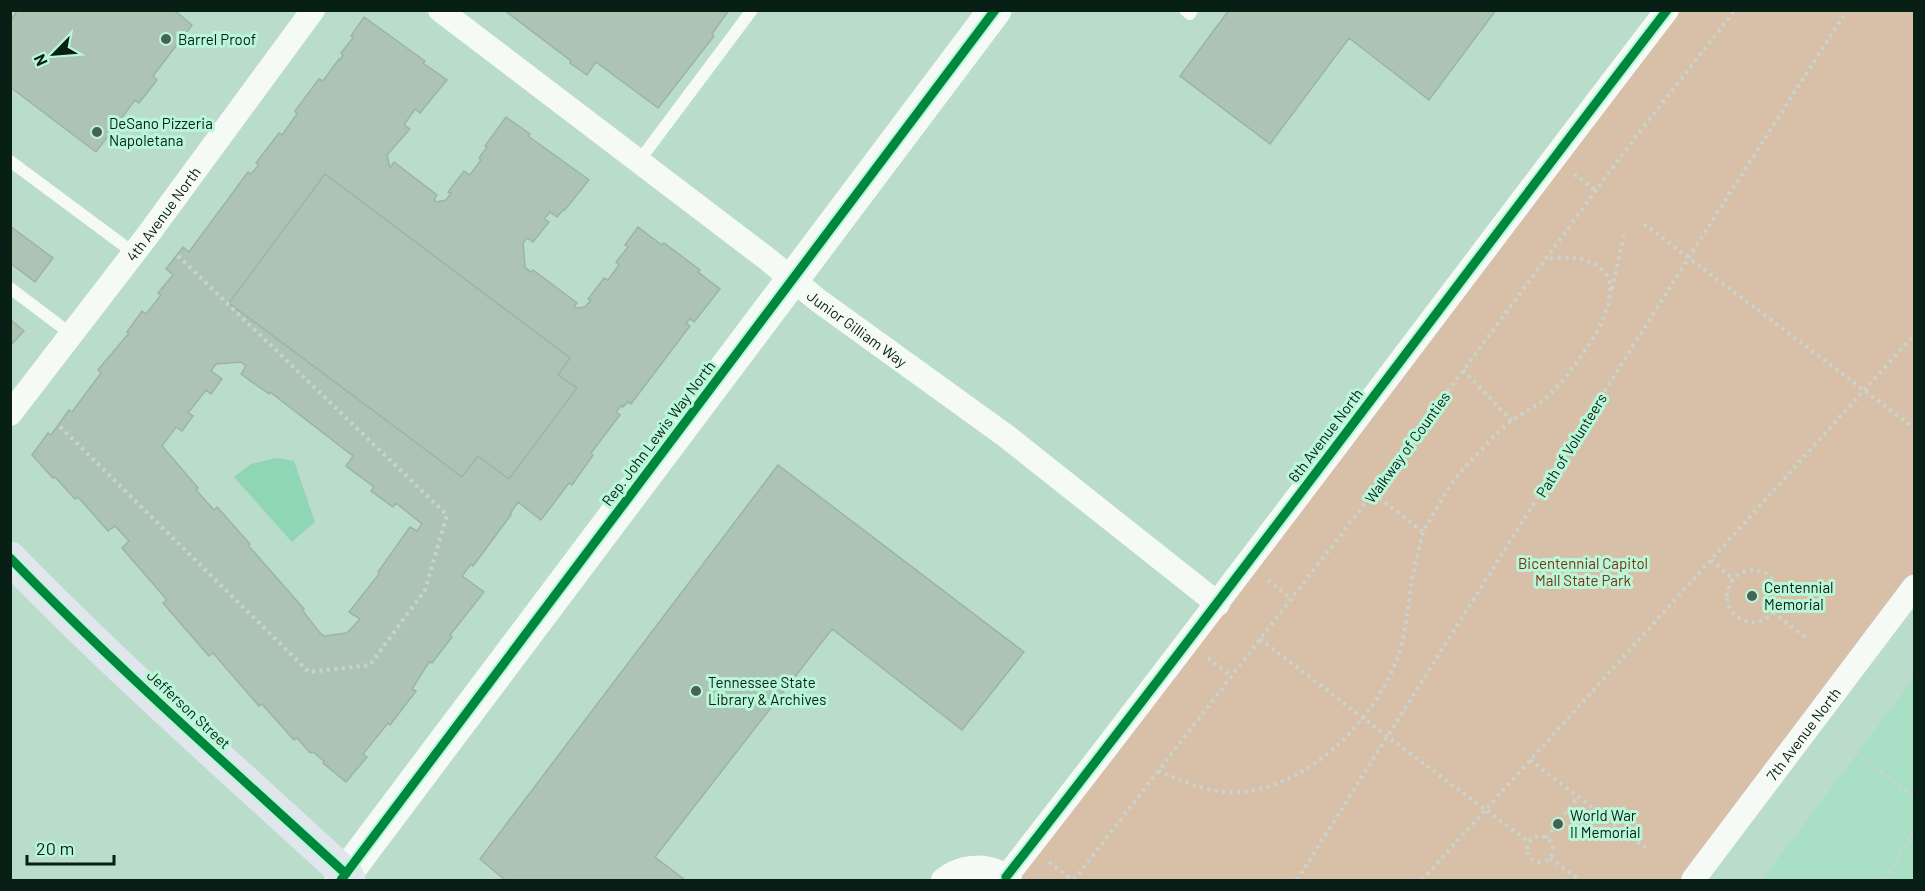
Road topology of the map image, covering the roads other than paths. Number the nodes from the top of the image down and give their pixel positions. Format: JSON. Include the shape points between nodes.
{"nodes":[{"id":1,"x":313,"y":10,"type":"edge"},
{"id":2,"x":440,"y":10,"type":"edge"},
{"id":3,"x":752,"y":10,"type":"edge"},
{"id":4,"x":995,"y":10,"type":"edge"},
{"id":5,"x":1185,"y":10,"type":"edge"},
{"id":6,"x":1192,"y":10,"type":"edge"},
{"id":7,"x":1667,"y":10,"type":"edge"},
{"id":8,"x":10,"y":161,"type":"edge"},
{"id":9,"x":639,"y":161,"type":"junction"},
{"id":10,"x":140,"y":244,"type":"junction"},
{"id":11,"x":793,"y":279,"type":"junction"},
{"id":12,"x":10,"y":288,"type":"edge"},
{"id":13,"x":71,"y":334,"type":"junction"},
{"id":14,"x":10,"y":414,"type":"edge"},
{"id":15,"x":10,"y":558,"type":"edge"},
{"id":16,"x":1914,"y":587,"type":"edge"},
{"id":17,"x":1218,"y":604,"type":"junction"},
{"id":18,"x":349,"y":879,"type":"edge"},
{"id":19,"x":1008,"y":879,"type":"edge"},
{"id":20,"x":943,"y":880,"type":"edge"},
{"id":21,"x":1693,"y":880,"type":"edge"}],
"edges":[{"from":1,"to":10,"type":"street","name":"4th Avenue North"},
{"from":2,"to":9,"type":"street","name":"Junior Gilliam Way"},
{"from":3,"to":9,"type":"lane"},
{"from":4,"to":11,"type":"street","name":"Rep. John Lewis Way North"},
{"from":5,"to":6,"type":"lane","via":[[1190,14]]},
{"from":7,"to":17,"type":"street","name":"6th Avenue North"},
{"from":8,"to":10,"type":"lane"},
{"from":9,"to":11,"type":"street","name":"Junior Gilliam Way"},
{"from":10,"to":13,"type":"street","name":"4th Avenue North"},
{"from":11,"to":17,"type":"street","name":"Junior Gilliam Way","via":[[1006,436]]},
{"from":11,"to":18,"type":"street","name":"Rep. John Lewis Way North"},
{"from":12,"to":13,"type":"lane"},
{"from":13,"to":14,"type":"street","name":"4th Avenue North"},
{"from":15,"to":18,"type":"main road","name":"Jefferson Street"},
{"from":16,"to":21,"type":"street","name":"7th Avenue North"},
{"from":17,"to":19,"type":"street","name":"6th Avenue North"},
{"from":19,"to":20,"type":"street","name":"6th Avenue North","via":[[995,871],[975,867]]}]}
